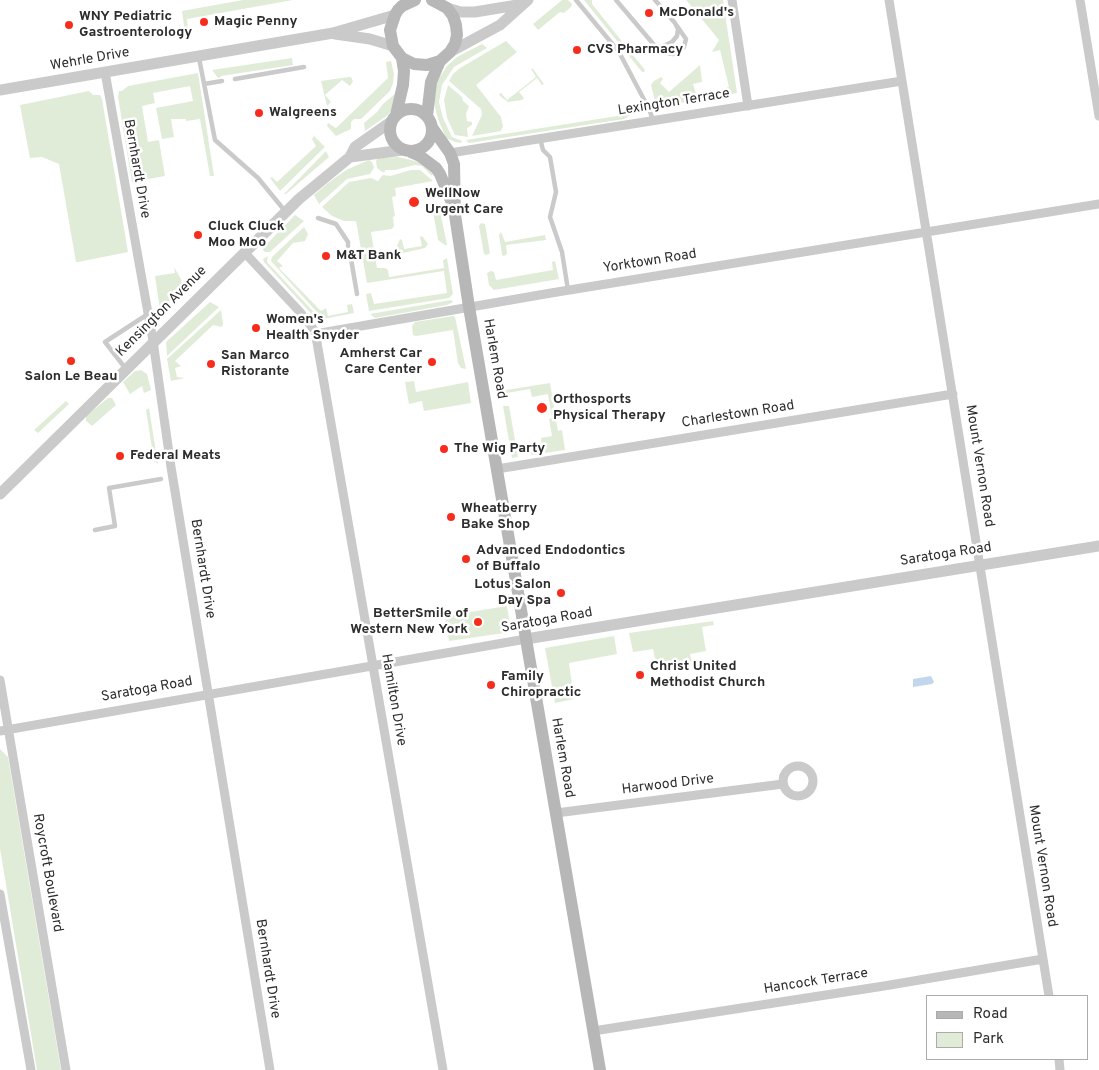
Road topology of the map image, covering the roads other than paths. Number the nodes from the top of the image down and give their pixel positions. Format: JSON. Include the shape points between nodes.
{"nodes":[{"id":1,"x":416,"y":0,"type":"edge"},
{"id":2,"x":576,"y":0,"type":"edge"},
{"id":3,"x":616,"y":0,"type":"edge"},
{"id":4,"x":655,"y":0,"type":"edge"},
{"id":5,"x":732,"y":0,"type":"edge"},
{"id":6,"x":890,"y":0,"type":"edge"},
{"id":7,"x":1080,"y":0,"type":"edge"},
{"id":8,"x":525,"y":2,"type":"edge"},
{"id":9,"x":439,"y":3,"type":"edge"},
{"id":10,"x":401,"y":7,"type":"edge"},
{"id":11,"x":675,"y":23,"type":"junction"},
{"id":12,"x":333,"y":34,"type":"junction"},
{"id":13,"x":393,"y":46,"type":"junction"},
{"id":14,"x":655,"y":46,"type":"junction"},
{"id":15,"x":450,"y":52,"type":"junction"},
{"id":16,"x":199,"y":56,"type":"junction"},
{"id":17,"x":402,"y":58,"type":"junction"},
{"id":18,"x":440,"y":61,"type":"junction"},
{"id":19,"x":304,"y":67,"type":"dead end"},
{"id":20,"x":105,"y":72,"type":"junction"},
{"id":21,"x":235,"y":79,"type":"dead end"},
{"id":22,"x":222,"y":81,"type":"dead end"},
{"id":23,"x":902,"y":81,"type":"junction"},
{"id":24,"x":204,"y":84,"type":"junction"},
{"id":25,"x":0,"y":90,"type":"edge"},
{"id":26,"x":748,"y":106,"type":"junction"},
{"id":27,"x":427,"y":116,"type":"junction"},
{"id":28,"x":1099,"y":116,"type":"edge"},
{"id":29,"x":394,"y":118,"type":"junction"},
{"id":30,"x":652,"y":120,"type":"junction"},
{"id":31,"x":433,"y":129,"type":"junction"},
{"id":32,"x":540,"y":138,"type":"junction"},
{"id":33,"x":407,"y":151,"type":"junction"},
{"id":34,"x":450,"y":153,"type":"junction"},
{"id":35,"x":350,"y":157,"type":"junction"},
{"id":36,"x":1099,"y":204,"type":"edge"},
{"id":37,"x":285,"y":211,"type":"junction"},
{"id":38,"x":455,"y":215,"type":"junction"},
{"id":39,"x":318,"y":218,"type":"dead end"},
{"id":40,"x":927,"y":232,"type":"junction"},
{"id":41,"x":348,"y":246,"type":"dead end"},
{"id":42,"x":244,"y":252,"type":"junction"},
{"id":43,"x":350,"y":253,"type":"dead end"},
{"id":44,"x":568,"y":290,"type":"junction"},
{"id":45,"x":357,"y":294,"type":"dead end"},
{"id":46,"x":469,"y":306,"type":"junction"},
{"id":47,"x":148,"y":314,"type":"junction"},
{"id":48,"x":315,"y":334,"type":"junction"},
{"id":49,"x":153,"y":341,"type":"junction"},
{"id":50,"x":126,"y":369,"type":"junction"},
{"id":51,"x":953,"y":394,"type":"junction"},
{"id":52,"x":497,"y":469,"type":"junction"},
{"id":53,"x":161,"y":479,"type":"dead end"},
{"id":54,"x":0,"y":494,"type":"edge"},
{"id":55,"x":95,"y":530,"type":"dead end"},
{"id":56,"x":1099,"y":546,"type":"edge"},
{"id":57,"x":980,"y":565,"type":"junction"},
{"id":58,"x":526,"y":640,"type":"junction"},
{"id":59,"x":373,"y":666,"type":"junction"},
{"id":60,"x":0,"y":680,"type":"edge"},
{"id":61,"x":208,"y":694,"type":"junction"},
{"id":62,"x":4,"y":730,"type":"edge"},
{"id":63,"x":783,"y":784,"type":"dead end"},
{"id":64,"x":556,"y":813,"type":"junction"},
{"id":65,"x":0,"y":894,"type":"edge"},
{"id":66,"x":1043,"y":959,"type":"junction"},
{"id":67,"x":1049,"y":995,"type":"edge"},
{"id":68,"x":594,"y":1031,"type":"junction"},
{"id":69,"x":31,"y":1070,"type":"edge"},
{"id":70,"x":66,"y":1070,"type":"edge"},
{"id":71,"x":270,"y":1070,"type":"edge"},
{"id":72,"x":443,"y":1070,"type":"edge"},
{"id":73,"x":600,"y":1070,"type":"edge"}],
"edges":[{"from":1,"to":10,"type":"main road"},
{"from":2,"to":30,"type":"lane","via":[[619,52]]},
{"from":3,"to":14,"type":"lane"},
{"from":4,"to":11,"type":"lane"},
{"from":5,"to":26,"type":"street"},
{"from":6,"to":23,"type":"street","name":"Mount Vernon Road"},
{"from":7,"to":28,"type":"street"},
{"from":8,"to":9,"type":"street","via":[[475,12],[461,12]]},
{"from":8,"to":15,"type":"street","via":[[500,25]]},
{"from":9,"to":15,"type":"main road","via":[[453,16],[456,25],[455,44]]},
{"from":10,"to":12,"type":"street","name":"Wehrle Drive"},
{"from":10,"to":13,"type":"main road","via":[[390,30]]},
{"from":11,"to":14,"type":"lane","via":[[677,36],[672,42]]},
{"from":11,"to":14,"type":"lane","via":[[686,39],[684,47],[673,54],[660,52]]},
{"from":12,"to":13,"type":"street","name":"Wehrle Drive","via":[[376,40]]},
{"from":12,"to":16,"type":"street","name":"Wehrle Drive"},
{"from":13,"to":17,"type":"main road"},
{"from":15,"to":18,"type":"main road"},
{"from":16,"to":20,"type":"street","name":"Wehrle Drive"},
{"from":16,"to":24,"type":"lane"},
{"from":17,"to":18,"type":"main road","via":[[414,64]]},
{"from":17,"to":29,"type":"main road","via":[[404,85]]},
{"from":18,"to":27,"type":"main road","via":[[431,82]]},
{"from":19,"to":21,"type":"lane"},
{"from":20,"to":25,"type":"street","name":"Wehrle Drive"},
{"from":20,"to":47,"type":"street","name":"Bernhardt Drive"},
{"from":22,"to":24,"type":"lane"},
{"from":23,"to":26,"type":"street","name":"Lexington Terrace"},
{"from":23,"to":40,"type":"street","name":"Mount Vernon Road"},
{"from":24,"to":37,"type":"lane","via":[[215,140],[258,178]]},
{"from":26,"to":30,"type":"street","name":"Lexington Terrace"},
{"from":27,"to":29,"type":"main road","via":[[408,109]]},
{"from":27,"to":31,"type":"main road"},
{"from":29,"to":33,"type":"main road","via":[[390,128],[393,141],[397,147]]},
{"from":29,"to":35,"type":"street","name":"Kensington Avenue","via":[[355,147]]},
{"from":30,"to":32,"type":"street","name":"Lexington Terrace"},
{"from":31,"to":33,"type":"main road","via":[[429,142],[418,151]]},
{"from":31,"to":34,"type":"main road","name":"Harlem Road"},
{"from":32,"to":34,"type":"street","name":"Lexington Terrace"},
{"from":32,"to":44,"type":"lane","via":[[543,150],[550,157],[556,192],[550,217],[562,252]]},
{"from":33,"to":35,"type":"street"},
{"from":33,"to":38,"type":"main road","name":"Harlem Road","via":[[425,159],[440,174]]},
{"from":34,"to":38,"type":"main road","name":"Harlem Road","via":[[454,171]]},
{"from":35,"to":37,"type":"street","name":"Kensington Avenue"},
{"from":36,"to":40,"type":"street","name":"Yorktown Road"},
{"from":37,"to":42,"type":"street","name":"Kensington Avenue"},
{"from":38,"to":46,"type":"main road","name":"Harlem Road"},
{"from":39,"to":41,"type":"lane","via":[[336,224]]},
{"from":40,"to":44,"type":"street","name":"Yorktown Road"},
{"from":40,"to":51,"type":"street","name":"Mount Vernon Road"},
{"from":42,"to":48,"type":"street"},
{"from":42,"to":49,"type":"street","name":"Kensington Avenue"},
{"from":43,"to":45,"type":"lane"},
{"from":44,"to":46,"type":"street","name":"Yorktown Road"},
{"from":46,"to":48,"type":"street","name":"Yorktown Road"},
{"from":46,"to":52,"type":"main road","name":"Harlem Road"},
{"from":47,"to":49,"type":"street","name":"Bernhardt Drive"},
{"from":47,"to":50,"type":"lane","via":[[105,342]]},
{"from":48,"to":59,"type":"street","name":"Hamilton Drive"},
{"from":49,"to":50,"type":"street","name":"Kensington Avenue"},
{"from":49,"to":61,"type":"street","name":"Bernhardt Drive"},
{"from":50,"to":54,"type":"street","name":"Kensington Avenue"},
{"from":51,"to":52,"type":"street","name":"Charlestown Road"},
{"from":51,"to":57,"type":"street","name":"Mount Vernon Road"},
{"from":52,"to":58,"type":"main road","name":"Harlem Road"},
{"from":53,"to":55,"type":"lane","via":[[109,488],[115,526]]},
{"from":56,"to":57,"type":"street","name":"Saratoga Road"},
{"from":57,"to":58,"type":"street","name":"Saratoga Road"},
{"from":57,"to":66,"type":"street","name":"Mount Vernon Road"},
{"from":58,"to":59,"type":"street","name":"Saratoga Road"},
{"from":58,"to":64,"type":"main road","name":"Harlem Road"},
{"from":59,"to":61,"type":"street","name":"Saratoga Road"},
{"from":59,"to":72,"type":"street","name":"Hamilton Drive"},
{"from":60,"to":62,"type":"street","name":"Roycroft Boulevard"},
{"from":61,"to":62,"type":"street","name":"Saratoga Road"},
{"from":61,"to":71,"type":"street","name":"Bernhardt Drive"},
{"from":62,"to":70,"type":"street","name":"Roycroft Boulevard"},
{"from":63,"to":64,"type":"street","name":"Harwood Drive"},
{"from":64,"to":68,"type":"main road","name":"Harlem Road"},
{"from":65,"to":69,"type":"street"},
{"from":66,"to":67,"type":"street","name":"Mount Vernon Road"},
{"from":66,"to":68,"type":"street","name":"Hancock Terrace"},
{"from":68,"to":73,"type":"main road","name":"Harlem Road"}]}
